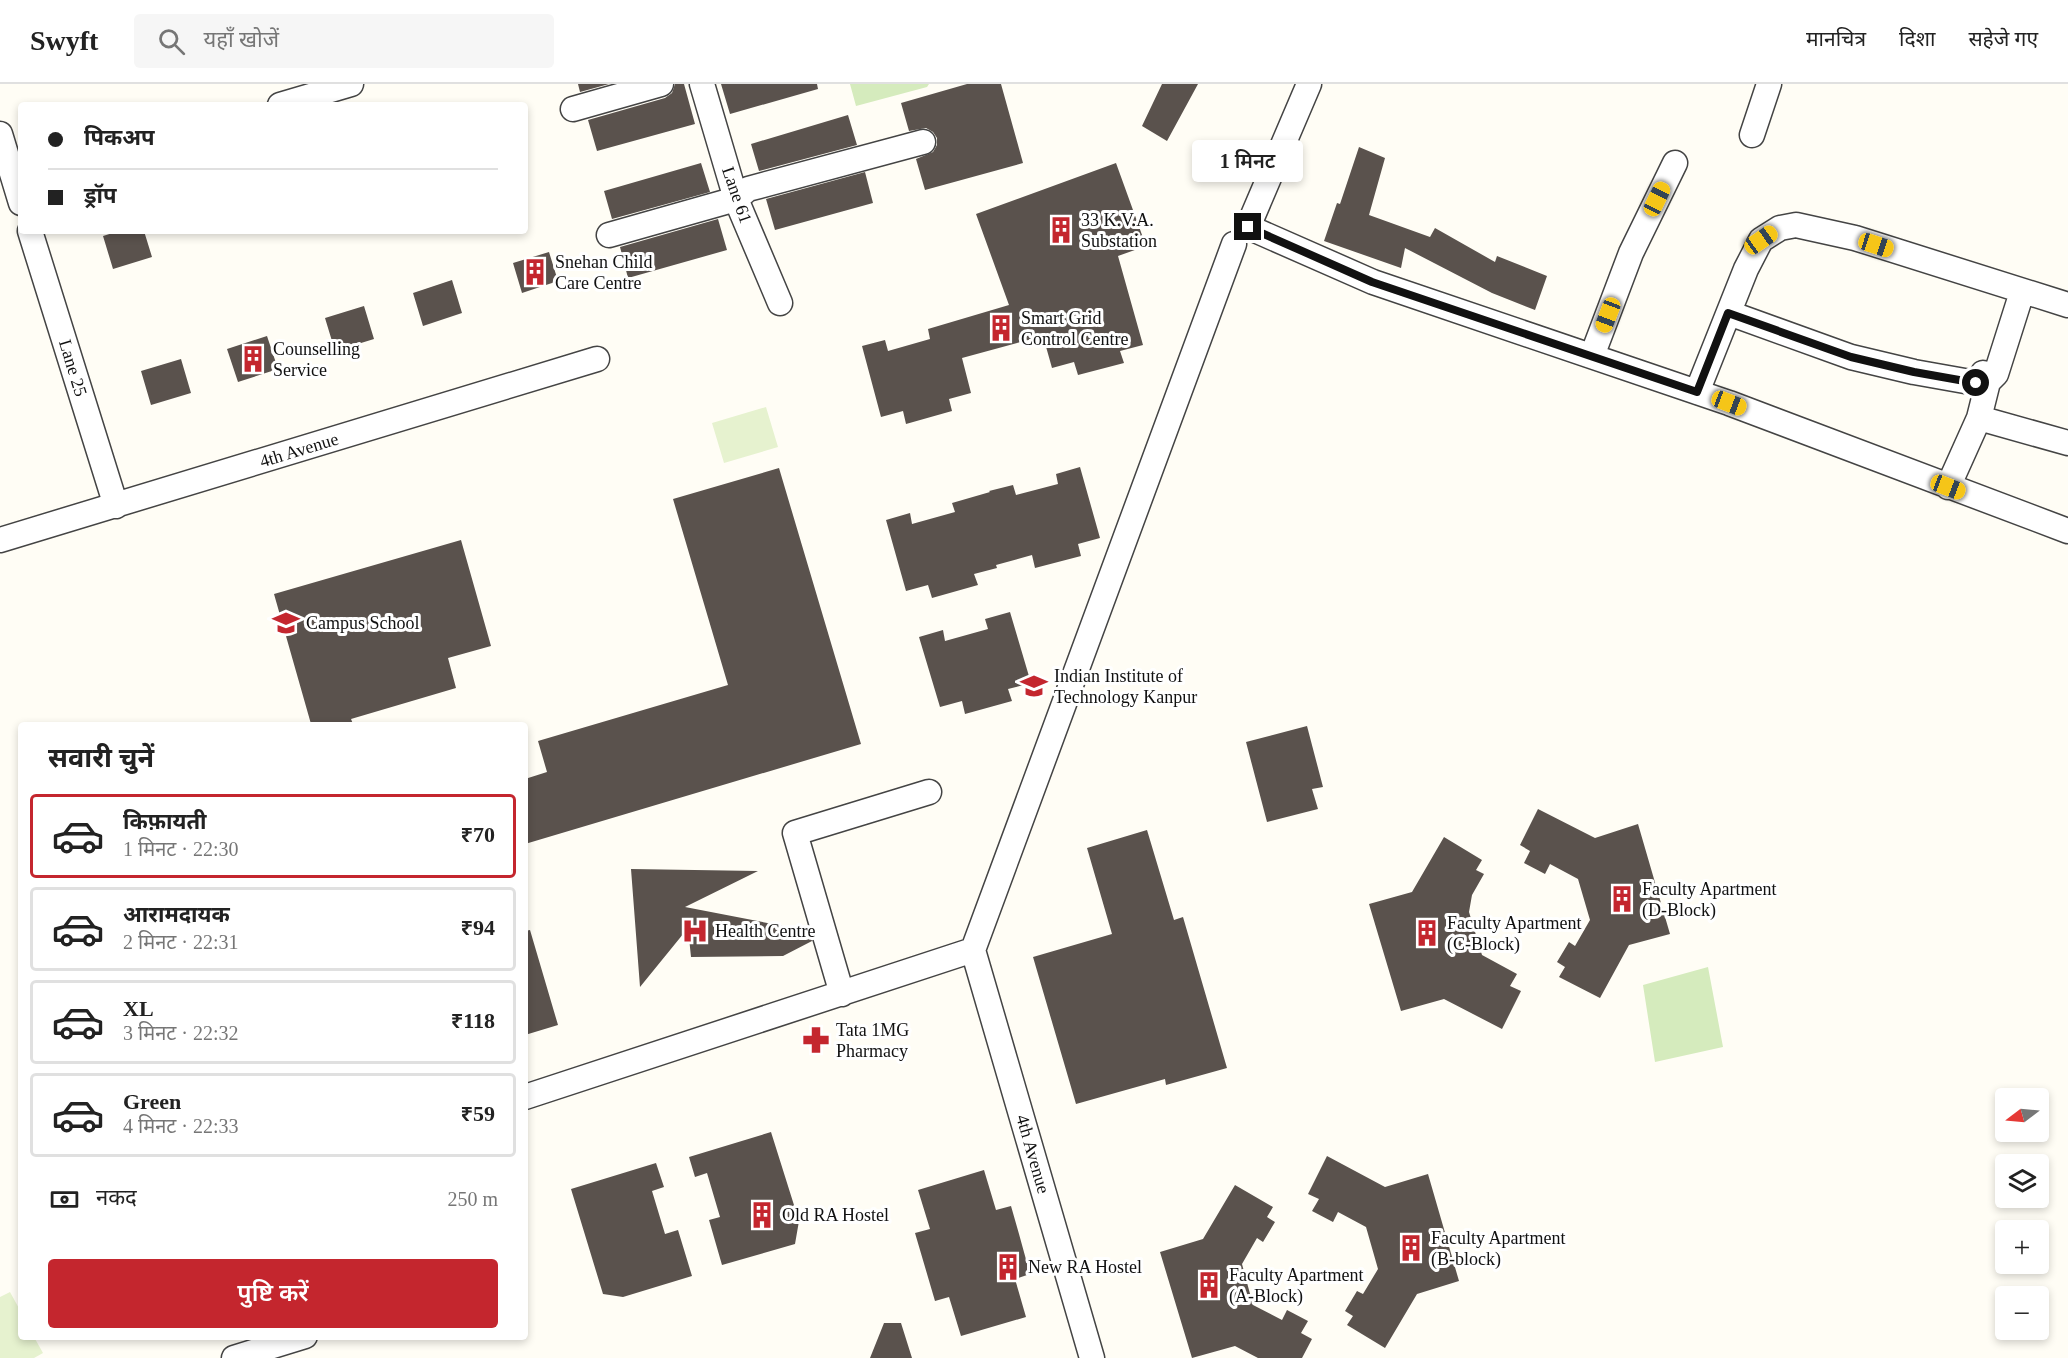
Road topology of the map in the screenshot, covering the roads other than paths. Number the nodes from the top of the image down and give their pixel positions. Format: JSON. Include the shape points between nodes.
{"nodes":[{"id":1,"x":351,"y":84,"type":"edge"},
{"id":2,"x":662,"y":84,"type":"edge"},
{"id":3,"x":702,"y":84,"type":"edge"},
{"id":4,"x":1309,"y":84,"type":"edge"},
{"id":5,"x":1769,"y":84,"type":"edge"},
{"id":6,"x":290,"y":102,"type":"edge"},
{"id":7,"x":573,"y":109,"type":"dead end"},
{"id":8,"x":0,"y":134,"type":"edge"},
{"id":9,"x":1752,"y":135,"type":"dead end"},
{"id":10,"x":923,"y":142,"type":"dead end"},
{"id":11,"x":1675,"y":163,"type":"dead end"},
{"id":12,"x":14,"y":190,"type":"edge"},
{"id":13,"x":736,"y":199,"type":"junction"},
{"id":14,"x":31,"y":234,"type":"edge"},
{"id":15,"x":609,"y":235,"type":"dead end"},
{"id":16,"x":1234,"y":244,"type":"dead end"},
{"id":17,"x":2022,"y":292,"type":"junction"},
{"id":18,"x":780,"y":303,"type":"dead end"},
{"id":19,"x":2068,"y":305,"type":"edge"},
{"id":20,"x":1728,"y":313,"type":"junction"},
{"id":21,"x":1592,"y":356,"type":"junction"},
{"id":22,"x":597,"y":359,"type":"dead end"},
{"id":23,"x":1985,"y":377,"type":"junction"},
{"id":24,"x":1697,"y":392,"type":"junction"},
{"id":25,"x":1979,"y":418,"type":"junction"},
{"id":26,"x":2068,"y":443,"type":"edge"},
{"id":27,"x":1948,"y":487,"type":"junction"},
{"id":28,"x":116,"y":506,"type":"junction"},
{"id":29,"x":2068,"y":531,"type":"edge"},
{"id":30,"x":0,"y":540,"type":"edge"},
{"id":31,"x":929,"y":792,"type":"dead end"},
{"id":32,"x":974,"y":950,"type":"junction"},
{"id":33,"x":842,"y":994,"type":"junction"},
{"id":34,"x":528,"y":1096,"type":"edge"},
{"id":35,"x":292,"y":1340,"type":"edge"},
{"id":36,"x":234,"y":1358,"type":"edge"},
{"id":37,"x":1092,"y":1358,"type":"edge"}],
"edges":[{"from":1,"to":6,"type":"street"},
{"from":2,"to":7,"type":"street"},
{"from":3,"to":13,"type":"street","name":"Lane 61"},
{"from":4,"to":21,"type":"street","via":[[1248,227],[1372,282]]},
{"from":5,"to":9,"type":"street"},
{"from":8,"to":12,"type":"street"},
{"from":10,"to":13,"type":"street","via":[[748,189]]},
{"from":11,"to":21,"type":"street","via":[[1631,253]]},
{"from":13,"to":15,"type":"street"},
{"from":13,"to":18,"type":"street","name":"Lane 61"},
{"from":14,"to":28,"type":"street","name":"Lane 25"},
{"from":16,"to":32,"type":"street"},
{"from":17,"to":19,"type":"street"},
{"from":17,"to":20,"type":"street","via":[[1855,238],[1797,225],[1780,228],[1761,240]]},
{"from":17,"to":23,"type":"street","via":[[1996,374]]},
{"from":20,"to":23,"type":"street","via":[[1851,357],[1976,383]]},
{"from":20,"to":24,"type":"street"},
{"from":21,"to":24,"type":"street"},
{"from":22,"to":28,"type":"street","name":"4th Avenue"},
{"from":23,"to":25,"type":"street"},
{"from":24,"to":27,"type":"street"},
{"from":25,"to":26,"type":"street"},
{"from":25,"to":27,"type":"street"},
{"from":27,"to":29,"type":"street"},
{"from":28,"to":30,"type":"street","name":"4th Avenue"},
{"from":31,"to":33,"type":"street","via":[[795,833]]},
{"from":32,"to":33,"type":"street"},
{"from":32,"to":37,"type":"street","name":"4th Avenue"},
{"from":33,"to":34,"type":"street"},
{"from":35,"to":36,"type":"street"}]}
